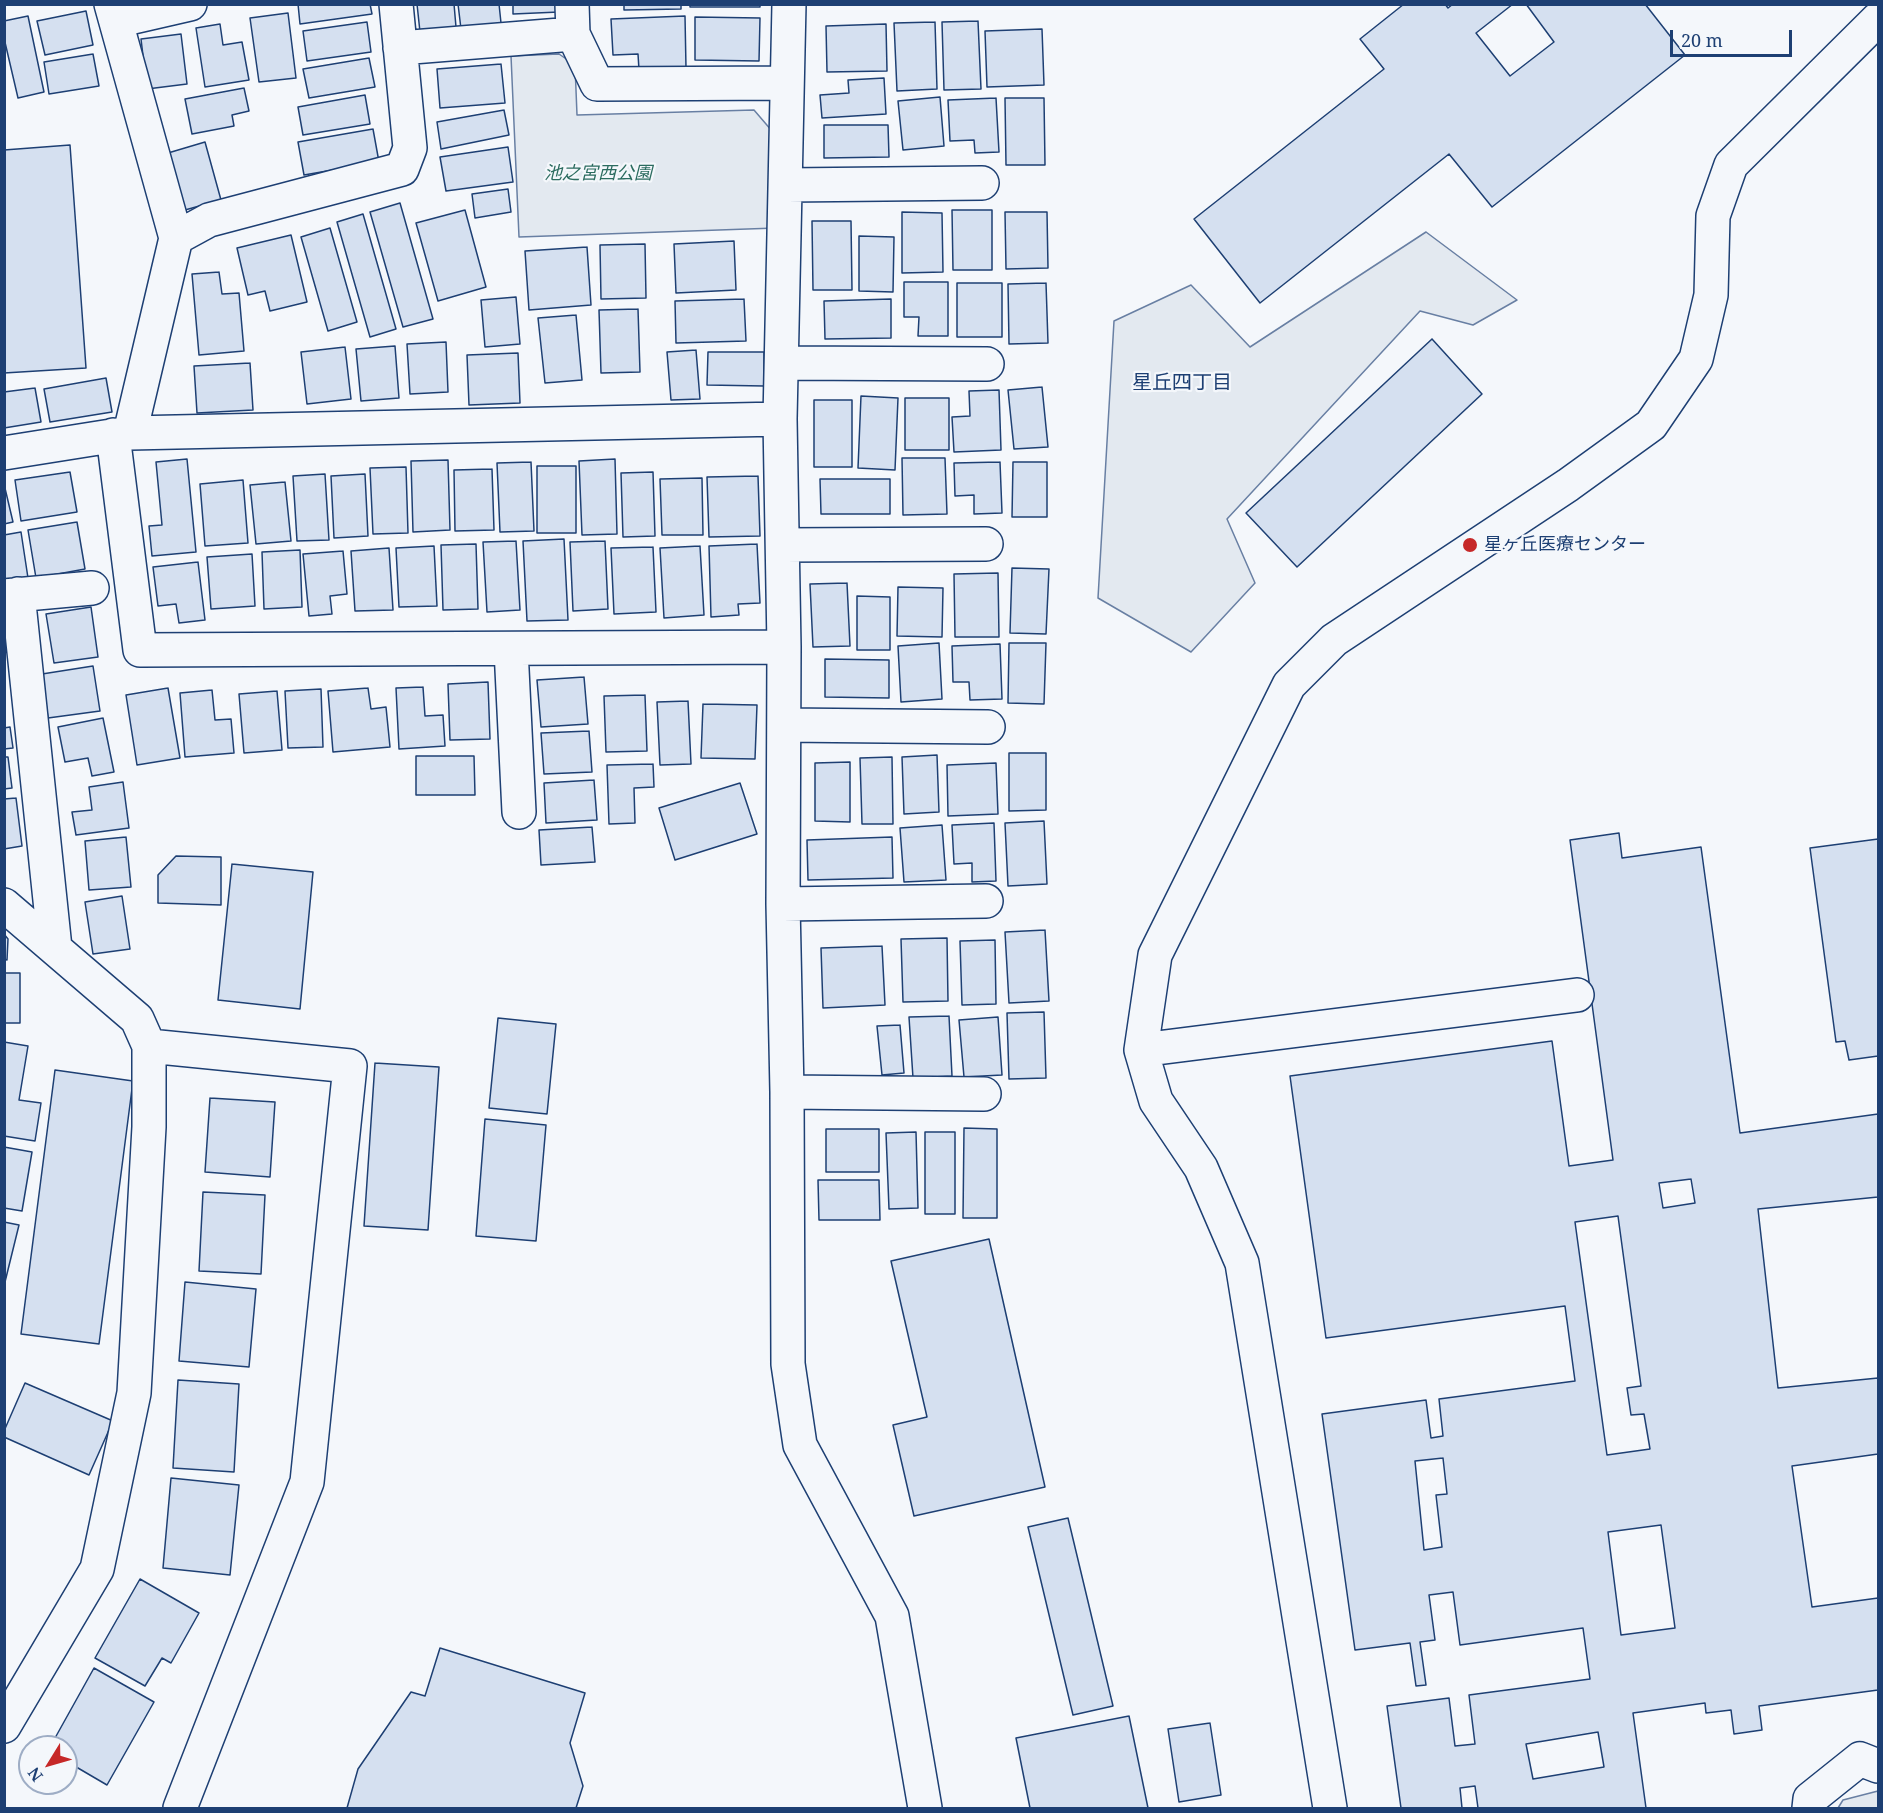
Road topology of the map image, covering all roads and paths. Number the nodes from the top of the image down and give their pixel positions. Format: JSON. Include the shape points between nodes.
{"nodes":[{"id":1,"x":190,"y":4,"type":"edge"},
{"id":2,"x":396,"y":4,"type":"edge"},
{"id":3,"x":789,"y":4,"type":"edge"},
{"id":4,"x":114,"y":13,"type":"edge"},
{"id":5,"x":573,"y":19,"type":"edge"},
{"id":6,"x":1878,"y":19,"type":"edge"},
{"id":7,"x":400,"y":48,"type":"junction"},
{"id":8,"x":786,"y":83,"type":"junction"},
{"id":9,"x":982,"y":183,"type":"dead end"},
{"id":10,"x":787,"y":185,"type":"junction"},
{"id":11,"x":176,"y":238,"type":"junction"},
{"id":12,"x":783,"y":363,"type":"junction"},
{"id":13,"x":987,"y":364,"type":"dead end"},
{"id":14,"x":780,"y":419,"type":"junction"},
{"id":15,"x":122,"y":434,"type":"junction"},
{"id":16,"x":4,"y":453,"type":"edge"},
{"id":17,"x":783,"y":544,"type":"junction"},
{"id":18,"x":986,"y":544,"type":"dead end"},
{"id":19,"x":92,"y":588,"type":"dead end"},
{"id":20,"x":11,"y":595,"type":"edge"},
{"id":21,"x":784,"y":647,"type":"junction"},
{"id":22,"x":511,"y":649,"type":"junction"},
{"id":23,"x":784,"y":725,"type":"junction"},
{"id":24,"x":988,"y":727,"type":"dead end"},
{"id":25,"x":519,"y":812,"type":"dead end"},
{"id":26,"x":986,"y":901,"type":"dead end"},
{"id":27,"x":783,"y":904,"type":"junction"},
{"id":28,"x":4,"y":905,"type":"edge"},
{"id":29,"x":55,"y":948,"type":"junction"},
{"id":30,"x":1577,"y":994,"type":"dead end"},
{"id":31,"x":149,"y":1046,"type":"junction"},
{"id":32,"x":1141,"y":1050,"type":"junction"},
{"id":33,"x":787,"y":1092,"type":"junction"},
{"id":34,"x":984,"y":1094,"type":"dead end"},
{"id":35,"x":4,"y":1726,"type":"edge"},
{"id":36,"x":1878,"y":1766,"type":"edge"},
{"id":37,"x":180,"y":1809,"type":"edge"},
{"id":38,"x":925,"y":1809,"type":"edge"},
{"id":39,"x":1330,"y":1809,"type":"edge"},
{"id":40,"x":1809,"y":1809,"type":"edge"}],
"edges":[{"from":1,"to":4,"type":"street"},
{"from":2,"to":7,"type":"street"},
{"from":3,"to":8,"type":"street"},
{"from":4,"to":11,"type":"street"},
{"from":5,"to":7,"type":"street"},
{"from":5,"to":8,"type":"street","via":[[597,84]]},
{"from":6,"to":32,"type":"street","via":[[1731,165],[1713,216],[1711,295],[1696,360],[1651,424],[1568,485],[1334,640],[1289,685],[1155,955]]},
{"from":7,"to":11,"type":"street","via":[[410,148],[402,169],[209,220]]},
{"from":8,"to":10,"type":"street"},
{"from":9,"to":10,"type":"street"},
{"from":10,"to":12,"type":"street"},
{"from":11,"to":15,"type":"street"},
{"from":12,"to":13,"type":"street"},
{"from":12,"to":14,"type":"street"},
{"from":14,"to":15,"type":"street"},
{"from":14,"to":17,"type":"street"},
{"from":15,"to":16,"type":"street"},
{"from":15,"to":22,"type":"street","via":[[140,650]]},
{"from":17,"to":18,"type":"street"},
{"from":17,"to":21,"type":"street"},
{"from":19,"to":20,"type":"street"},
{"from":20,"to":29,"type":"street"},
{"from":21,"to":22,"type":"street"},
{"from":21,"to":23,"type":"street"},
{"from":22,"to":25,"type":"street"},
{"from":23,"to":24,"type":"street"},
{"from":23,"to":27,"type":"street"},
{"from":26,"to":27,"type":"street"},
{"from":27,"to":33,"type":"street"},
{"from":28,"to":29,"type":"street"},
{"from":29,"to":31,"type":"street","via":[[137,1019]]},
{"from":30,"to":32,"type":"street"},
{"from":31,"to":35,"type":"street","via":[[149,1127],[134,1393],[100,1557],[97,1569]]},
{"from":31,"to":37,"type":"street","via":[[350,1066],[308,1482]]},
{"from":32,"to":39,"type":"street","via":[[1156,1101],[1201,1168],[1242,1263]]},
{"from":33,"to":34,"type":"street"},
{"from":33,"to":38,"type":"street","via":[[788,1364],[800,1445],[892,1616]]},
{"from":36,"to":40,"type":"street","via":[[1860,1760],[1810,1798]]}]}
